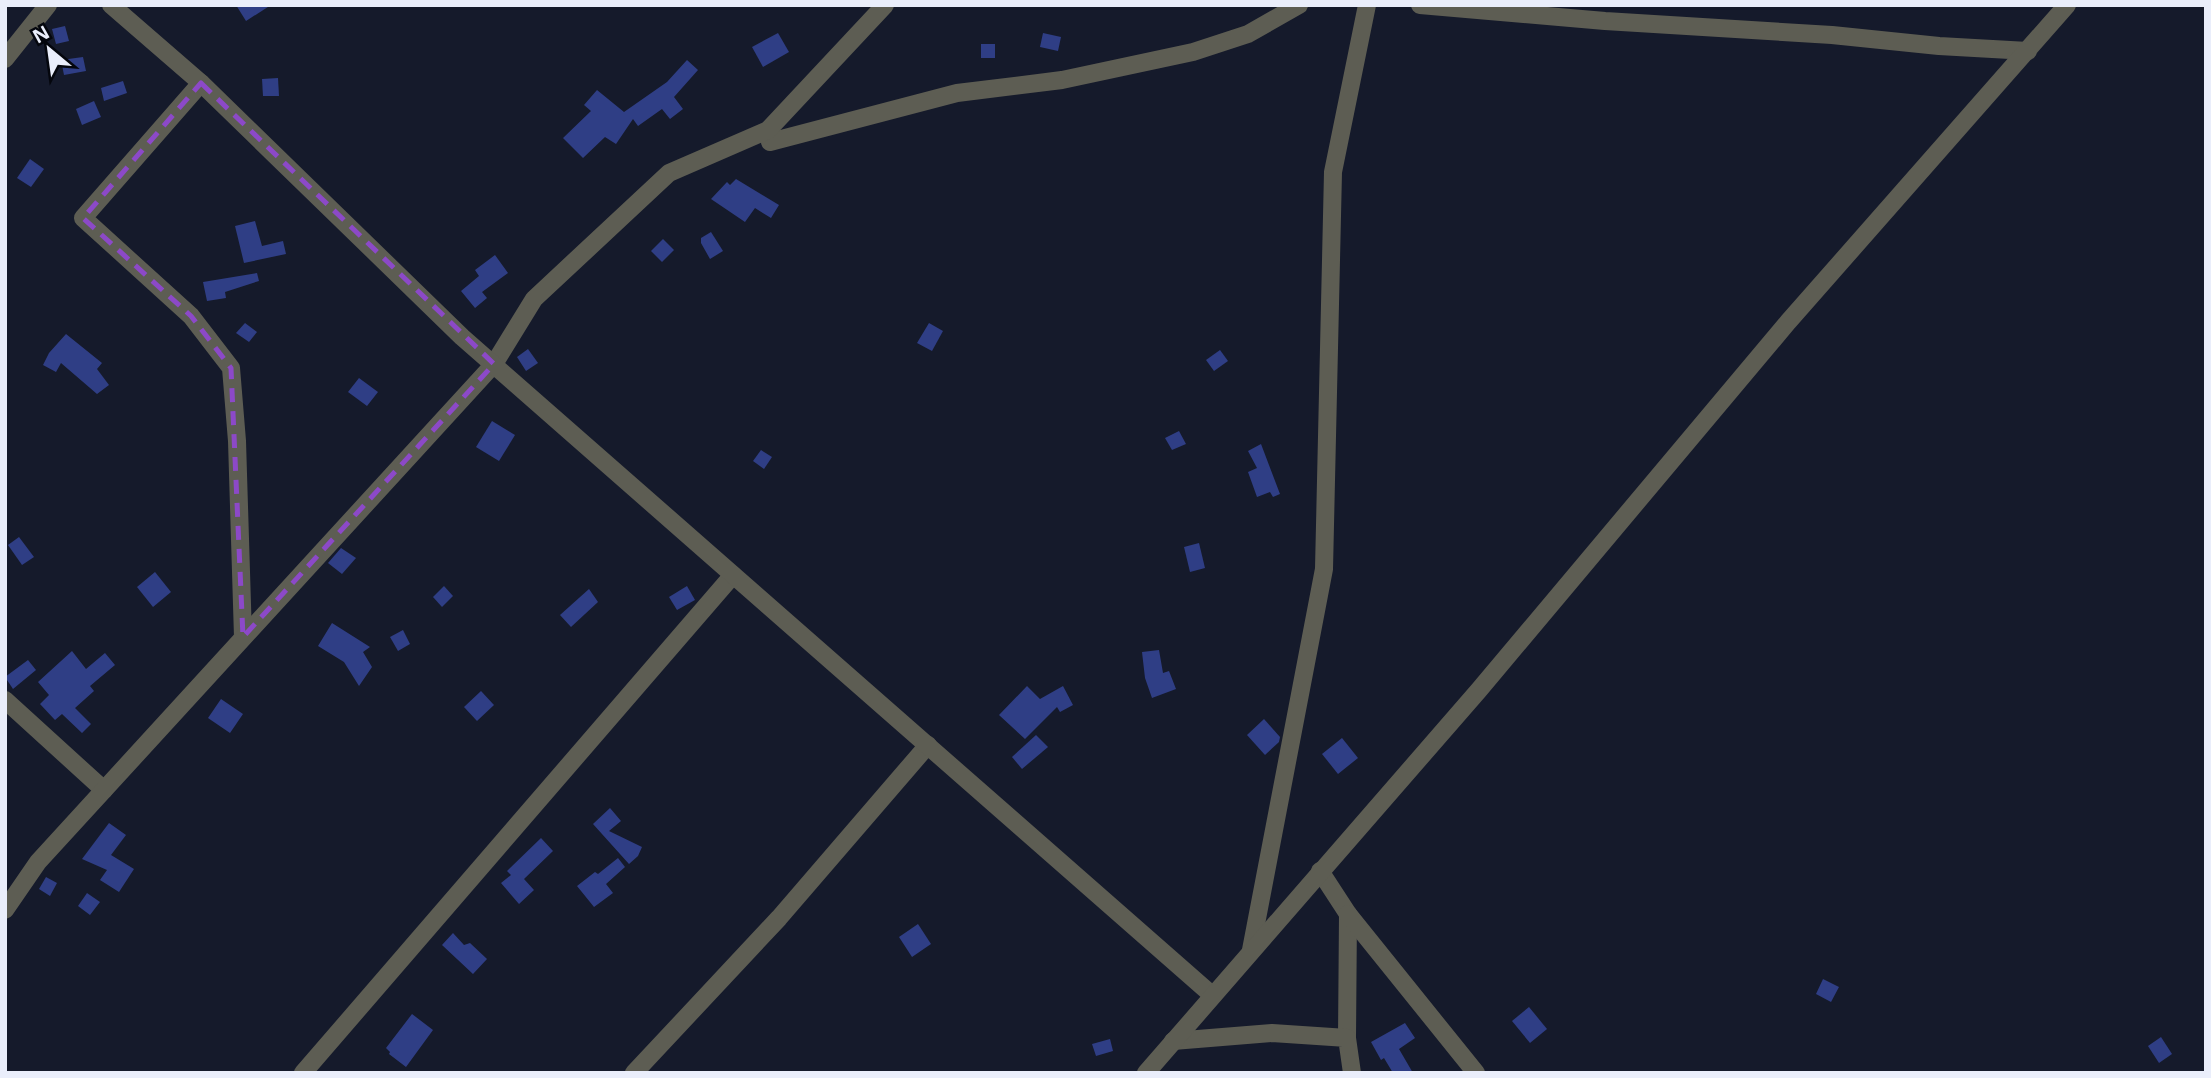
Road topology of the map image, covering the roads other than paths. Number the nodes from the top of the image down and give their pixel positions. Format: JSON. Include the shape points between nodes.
{"nodes":[{"id":1,"x":48,"y":5,"type":"edge"},
{"id":2,"x":111,"y":5,"type":"edge"},
{"id":3,"x":885,"y":5,"type":"edge"},
{"id":4,"x":1299,"y":5,"type":"edge"},
{"id":5,"x":1367,"y":5,"type":"edge"},
{"id":6,"x":1420,"y":5,"type":"edge"},
{"id":7,"x":2067,"y":5,"type":"edge"},
{"id":8,"x":2028,"y":51,"type":"junction"},
{"id":9,"x":5,"y":59,"type":"edge"},
{"id":10,"x":201,"y":83,"type":"junction"},
{"id":11,"x":770,"y":142,"type":"dead end"},
{"id":12,"x":494,"y":364,"type":"junction"},
{"id":13,"x":733,"y":575,"type":"junction"},
{"id":14,"x":243,"y":637,"type":"junction"},
{"id":15,"x":5,"y":700,"type":"edge"},
{"id":16,"x":928,"y":746,"type":"junction"},
{"id":17,"x":104,"y":790,"type":"junction"},
{"id":18,"x":1320,"y":871,"type":"junction"},
{"id":19,"x":7,"y":905,"type":"edge"},
{"id":20,"x":1348,"y":914,"type":"junction"},
{"id":21,"x":1251,"y":950,"type":"junction"},
{"id":22,"x":1212,"y":995,"type":"junction"},
{"id":23,"x":1347,"y":1038,"type":"junction"},
{"id":24,"x":1173,"y":1041,"type":"junction"},
{"id":25,"x":303,"y":1073,"type":"edge"},
{"id":26,"x":634,"y":1073,"type":"edge"},
{"id":27,"x":1146,"y":1073,"type":"edge"},
{"id":28,"x":1352,"y":1073,"type":"edge"},
{"id":29,"x":1476,"y":1073,"type":"edge"}],
"edges":[{"from":1,"to":9,"type":"street"},
{"from":2,"to":10,"type":"street"},
{"from":3,"to":12,"type":"street","via":[[768,130],[669,173],[534,299]]},
{"from":4,"to":11,"type":"street","via":[[1248,34],[1194,52],[1062,80],[957,93]]},
{"from":5,"to":21,"type":"street","via":[[1333,172],[1324,569]]},
{"from":6,"to":8,"type":"street"},
{"from":7,"to":8,"type":"street"},
{"from":8,"to":18,"type":"street","via":[[1788,322],[1479,690]]},
{"from":10,"to":12,"type":"street"},
{"from":10,"to":14,"type":"street","via":[[83,218],[191,316],[231,369]]},
{"from":12,"to":13,"type":"street"},
{"from":12,"to":14,"type":"street"},
{"from":13,"to":16,"type":"street"},
{"from":13,"to":25,"type":"street"},
{"from":14,"to":17,"type":"street"},
{"from":15,"to":17,"type":"street"},
{"from":16,"to":22,"type":"street"},
{"from":16,"to":26,"type":"street","via":[[779,918]]},
{"from":17,"to":19,"type":"street","via":[[38,862]]},
{"from":18,"to":20,"type":"street"},
{"from":18,"to":21,"type":"street"},
{"from":20,"to":23,"type":"street"},
{"from":20,"to":29,"type":"street"},
{"from":21,"to":22,"type":"street"},
{"from":22,"to":24,"type":"street"},
{"from":23,"to":24,"type":"street","via":[[1272,1033]]},
{"from":23,"to":28,"type":"street"},
{"from":24,"to":27,"type":"street"}]}
